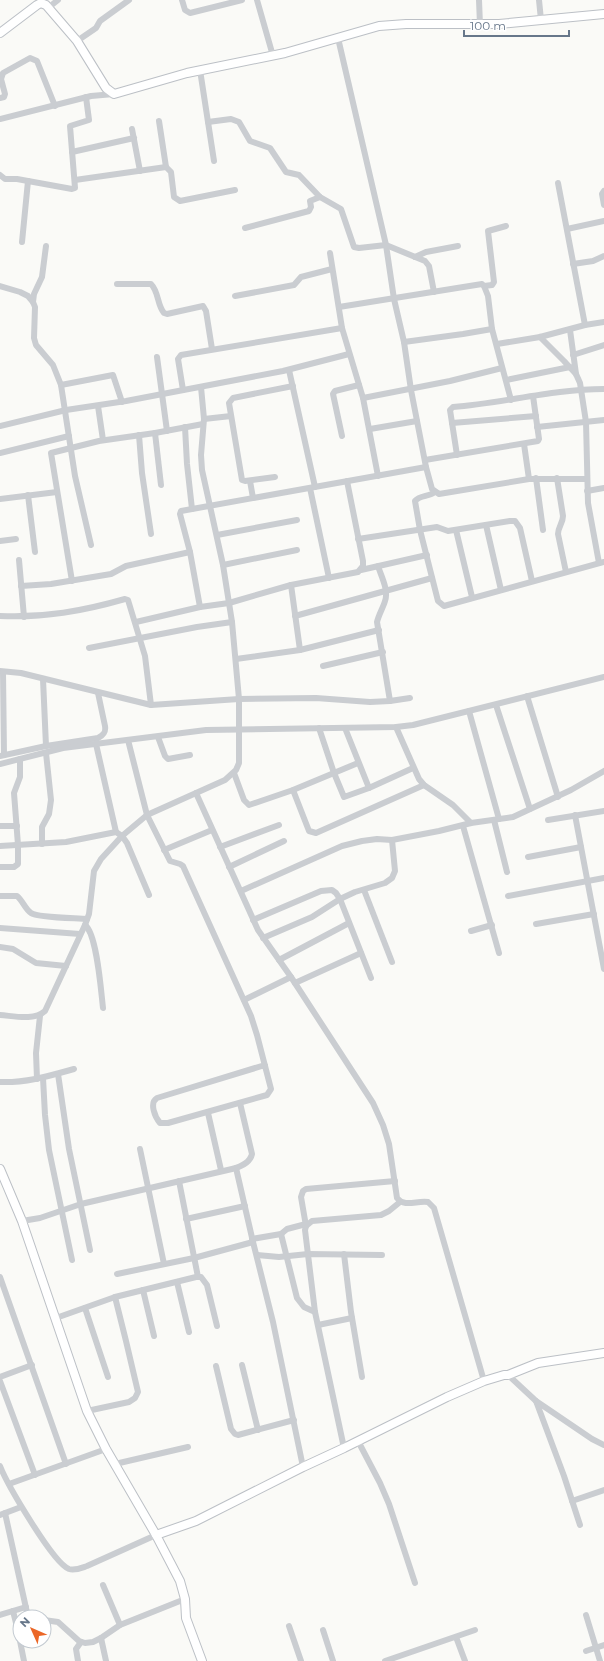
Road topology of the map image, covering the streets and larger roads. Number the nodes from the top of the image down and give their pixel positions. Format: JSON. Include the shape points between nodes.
{"nodes":[{"id":1,"x":58,"y":0,"type":"edge"},
{"id":2,"x":129,"y":0,"type":"edge"},
{"id":3,"x":182,"y":0,"type":"edge"},
{"id":4,"x":242,"y":0,"type":"edge"},
{"id":5,"x":257,"y":0,"type":"edge"},
{"id":6,"x":479,"y":0,"type":"edge"},
{"id":7,"x":540,"y":0,"type":"edge"},
{"id":8,"x":48,"y":8,"type":"junction"},
{"id":9,"x":604,"y":14,"type":"edge"},
{"id":10,"x":541,"y":20,"type":"junction"},
{"id":11,"x":480,"y":25,"type":"junction"},
{"id":12,"x":0,"y":33,"type":"edge"},
{"id":13,"x":338,"y":38,"type":"junction"},
{"id":14,"x":77,"y":41,"type":"junction"},
{"id":15,"x":273,"y":56,"type":"junction"},
{"id":16,"x":200,"y":70,"type":"junction"},
{"id":17,"x":114,"y":94,"type":"junction"},
{"id":18,"x":86,"y":97,"type":"junction"},
{"id":19,"x":0,"y":98,"type":"edge"},
{"id":20,"x":55,"y":106,"type":"junction"},
{"id":21,"x":0,"y":119,"type":"edge"},
{"id":22,"x":159,"y":121,"type":"dead end"},
{"id":23,"x":208,"y":122,"type":"junction"},
{"id":24,"x":132,"y":129,"type":"dead end"},
{"id":25,"x":134,"y":138,"type":"junction"},
{"id":26,"x":72,"y":152,"type":"junction"},
{"id":27,"x":214,"y":161,"type":"dead end"},
{"id":28,"x":166,"y":167,"type":"junction"},
{"id":29,"x":140,"y":171,"type":"junction"},
{"id":30,"x":0,"y":176,"type":"edge"},
{"id":31,"x":75,"y":180,"type":"junction"},
{"id":32,"x":28,"y":181,"type":"junction"},
{"id":33,"x":558,"y":183,"type":"dead end"},
{"id":34,"x":235,"y":190,"type":"dead end"},
{"id":35,"x":604,"y":191,"type":"edge"},
{"id":36,"x":320,"y":197,"type":"junction"},
{"id":37,"x":604,"y":205,"type":"edge"},
{"id":38,"x":604,"y":221,"type":"edge"},
{"id":39,"x":506,"y":226,"type":"dead end"},
{"id":40,"x":245,"y":228,"type":"dead end"},
{"id":41,"x":567,"y":229,"type":"junction"},
{"id":42,"x":22,"y":242,"type":"dead end"},
{"id":43,"x":386,"y":245,"type":"junction"},
{"id":44,"x":46,"y":246,"type":"dead end"},
{"id":45,"x":458,"y":246,"type":"dead end"},
{"id":46,"x":330,"y":253,"type":"dead end"},
{"id":47,"x":604,"y":256,"type":"edge"},
{"id":48,"x":415,"y":257,"type":"junction"},
{"id":49,"x":574,"y":264,"type":"junction"},
{"id":50,"x":332,"y":269,"type":"junction"},
{"id":51,"x":118,"y":284,"type":"dead end"},
{"id":52,"x":0,"y":286,"type":"edge"},
{"id":53,"x":484,"y":286,"type":"junction"},
{"id":54,"x":434,"y":292,"type":"junction"},
{"id":55,"x":235,"y":296,"type":"dead end"},
{"id":56,"x":394,"y":299,"type":"junction"},
{"id":57,"x":33,"y":302,"type":"junction"},
{"id":58,"x":339,"y":307,"type":"junction"},
{"id":59,"x":604,"y":322,"type":"edge"},
{"id":60,"x":585,"y":325,"type":"junction"},
{"id":61,"x":342,"y":328,"type":"junction"},
{"id":62,"x":492,"y":329,"type":"junction"},
{"id":63,"x":570,"y":330,"type":"junction"},
{"id":64,"x":540,"y":337,"type":"junction"},
{"id":65,"x":404,"y":342,"type":"junction"},
{"id":66,"x":497,"y":344,"type":"junction"},
{"id":67,"x":604,"y":345,"type":"edge"},
{"id":68,"x":212,"y":349,"type":"junction"},
{"id":69,"x":349,"y":354,"type":"junction"},
{"id":70,"x":573,"y":355,"type":"junction"},
{"id":71,"x":157,"y":357,"type":"dead end"},
{"id":72,"x":570,"y":367,"type":"junction"},
{"id":73,"x":502,"y":368,"type":"junction"},
{"id":74,"x":289,"y":370,"type":"junction"},
{"id":75,"x":576,"y":374,"type":"junction"},
{"id":76,"x":506,"y":380,"type":"junction"},
{"id":77,"x":61,"y":385,"type":"junction"},
{"id":78,"x":359,"y":385,"type":"junction"},
{"id":79,"x":293,"y":386,"type":"junction"},
{"id":80,"x":201,"y":387,"type":"junction"},
{"id":81,"x":582,"y":389,"type":"junction"},
{"id":82,"x":604,"y":389,"type":"edge"},
{"id":83,"x":183,"y":390,"type":"junction"},
{"id":84,"x":411,"y":390,"type":"junction"},
{"id":85,"x":162,"y":394,"type":"junction"},
{"id":86,"x":533,"y":396,"type":"junction"},
{"id":87,"x":363,"y":398,"type":"junction"},
{"id":88,"x":512,"y":400,"type":"junction"},
{"id":89,"x":122,"y":402,"type":"junction"},
{"id":90,"x":98,"y":406,"type":"junction"},
{"id":91,"x":66,"y":410,"type":"junction"},
{"id":92,"x":231,"y":416,"type":"junction"},
{"id":93,"x":536,"y":416,"type":"junction"},
{"id":94,"x":604,"y":420,"type":"edge"},
{"id":95,"x":417,"y":421,"type":"junction"},
{"id":96,"x":204,"y":422,"type":"junction"},
{"id":97,"x":586,"y":422,"type":"junction"},
{"id":98,"x":452,"y":423,"type":"junction"},
{"id":99,"x":0,"y":426,"type":"edge"},
{"id":100,"x":185,"y":427,"type":"junction"},
{"id":101,"x":537,"y":427,"type":"junction"},
{"id":102,"x":370,"y":429,"type":"junction"},
{"id":103,"x":167,"y":431,"type":"junction"},
{"id":104,"x":154,"y":433,"type":"junction"},
{"id":105,"x":139,"y":435,"type":"junction"},
{"id":106,"x":68,"y":436,"type":"junction"},
{"id":107,"x":342,"y":436,"type":"dead end"},
{"id":108,"x":103,"y":440,"type":"junction"},
{"id":109,"x":524,"y":444,"type":"junction"},
{"id":110,"x":71,"y":448,"type":"junction"},
{"id":111,"x":0,"y":453,"type":"edge"},
{"id":112,"x":457,"y":455,"type":"junction"},
{"id":113,"x":425,"y":464,"type":"junction"},
{"id":114,"x":378,"y":476,"type":"junction"},
{"id":115,"x":275,"y":477,"type":"dead end"},
{"id":116,"x":529,"y":478,"type":"junction"},
{"id":117,"x":536,"y":478,"type":"junction"},
{"id":118,"x":557,"y":478,"type":"junction"},
{"id":119,"x":586,"y":479,"type":"junction"},
{"id":120,"x":250,"y":481,"type":"junction"},
{"id":121,"x":347,"y":481,"type":"junction"},
{"id":122,"x":161,"y":485,"type":"dead end"},
{"id":123,"x":313,"y":488,"type":"junction"},
{"id":124,"x":604,"y":488,"type":"edge"},
{"id":125,"x":587,"y":491,"type":"junction"},
{"id":126,"x":56,"y":492,"type":"junction"},
{"id":127,"x":435,"y":492,"type":"junction"},
{"id":128,"x":28,"y":496,"type":"junction"},
{"id":129,"x":253,"y":498,"type":"junction"},
{"id":130,"x":0,"y":499,"type":"edge"},
{"id":131,"x":210,"y":506,"type":"junction"},
{"id":132,"x":192,"y":509,"type":"junction"},
{"id":133,"x":297,"y":520,"type":"dead end"},
{"id":134,"x":486,"y":525,"type":"junction"},
{"id":135,"x":420,"y":530,"type":"junction"},
{"id":136,"x":456,"y":530,"type":"junction"},
{"id":137,"x":543,"y":530,"type":"dead end"},
{"id":138,"x":151,"y":534,"type":"dead end"},
{"id":139,"x":217,"y":535,"type":"junction"},
{"id":140,"x":16,"y":539,"type":"dead end"},
{"id":141,"x":358,"y":539,"type":"junction"},
{"id":142,"x":0,"y":541,"type":"edge"},
{"id":143,"x":91,"y":544,"type":"dead end"},
{"id":144,"x":297,"y":550,"type":"dead end"},
{"id":145,"x":36,"y":552,"type":"dead end"},
{"id":146,"x":190,"y":552,"type":"junction"},
{"id":147,"x":427,"y":555,"type":"junction"},
{"id":148,"x":19,"y":560,"type":"dead end"},
{"id":149,"x":602,"y":562,"type":"edge"},
{"id":150,"x":224,"y":565,"type":"junction"},
{"id":151,"x":378,"y":566,"type":"junction"},
{"id":152,"x":361,"y":570,"type":"junction"},
{"id":153,"x":566,"y":572,"type":"junction"},
{"id":154,"x":329,"y":578,"type":"junction"},
{"id":155,"x":432,"y":578,"type":"junction"},
{"id":156,"x":72,"y":580,"type":"junction"},
{"id":157,"x":532,"y":581,"type":"junction"},
{"id":158,"x":291,"y":585,"type":"junction"},
{"id":159,"x":21,"y":586,"type":"junction"},
{"id":160,"x":501,"y":590,"type":"junction"},
{"id":161,"x":386,"y":591,"type":"junction"},
{"id":162,"x":472,"y":597,"type":"junction"},
{"id":163,"x":228,"y":603,"type":"junction"},
{"id":164,"x":200,"y":607,"type":"junction"},
{"id":165,"x":0,"y":616,"type":"edge"},
{"id":166,"x":295,"y":616,"type":"junction"},
{"id":167,"x":24,"y":617,"type":"junction"},
{"id":168,"x":136,"y":622,"type":"junction"},
{"id":169,"x":232,"y":622,"type":"junction"},
{"id":170,"x":379,"y":630,"type":"junction"},
{"id":171,"x":141,"y":638,"type":"junction"},
{"id":172,"x":89,"y":648,"type":"dead end"},
{"id":173,"x":300,"y":650,"type":"junction"},
{"id":174,"x":383,"y":652,"type":"junction"},
{"id":175,"x":236,"y":659,"type":"junction"},
{"id":176,"x":323,"y":666,"type":"dead end"},
{"id":177,"x":1,"y":671,"type":"edge"},
{"id":178,"x":604,"y":677,"type":"edge"},
{"id":179,"x":43,"y":679,"type":"junction"},
{"id":180,"x":98,"y":693,"type":"junction"},
{"id":181,"x":527,"y":696,"type":"junction"},
{"id":182,"x":410,"y":698,"type":"dead end"},
{"id":183,"x":239,"y":699,"type":"junction"},
{"id":184,"x":390,"y":701,"type":"junction"},
{"id":185,"x":151,"y":705,"type":"junction"},
{"id":186,"x":496,"y":705,"type":"junction"},
{"id":187,"x":469,"y":711,"type":"junction"},
{"id":188,"x":239,"y":727,"type":"junction"},
{"id":189,"x":396,"y":727,"type":"junction"},
{"id":190,"x":319,"y":728,"type":"junction"},
{"id":191,"x":345,"y":728,"type":"junction"},
{"id":192,"x":158,"y":737,"type":"junction"},
{"id":193,"x":128,"y":740,"type":"junction"},
{"id":194,"x":96,"y":744,"type":"junction"},
{"id":195,"x":46,"y":746,"type":"junction"},
{"id":196,"x":46,"y":753,"type":"junction"},
{"id":197,"x":190,"y":755,"type":"dead end"},
{"id":198,"x":2,"y":756,"type":"edge"},
{"id":199,"x":20,"y":759,"type":"junction"},
{"id":200,"x":358,"y":763,"type":"junction"},
{"id":201,"x":0,"y":764,"type":"edge"},
{"id":202,"x":413,"y":768,"type":"junction"},
{"id":203,"x":604,"y":771,"type":"edge"},
{"id":204,"x":234,"y":773,"type":"junction"},
{"id":205,"x":334,"y":773,"type":"junction"},
{"id":206,"x":424,"y":785,"type":"junction"},
{"id":207,"x":369,"y":788,"type":"junction"},
{"id":208,"x":293,"y":790,"type":"junction"},
{"id":209,"x":196,"y":793,"type":"junction"},
{"id":210,"x":558,"y":797,"type":"junction"},
{"id":211,"x":530,"y":809,"type":"junction"},
{"id":212,"x":604,"y":810,"type":"edge"},
{"id":213,"x":147,"y":815,"type":"junction"},
{"id":214,"x":575,"y":815,"type":"junction"},
{"id":215,"x":497,"y":819,"type":"junction"},
{"id":216,"x":548,"y":820,"type":"dead end"},
{"id":217,"x":471,"y":823,"type":"junction"},
{"id":218,"x":280,"y":825,"type":"dead end"},
{"id":219,"x":0,"y":826,"type":"edge"},
{"id":220,"x":17,"y":826,"type":"junction"},
{"id":221,"x":463,"y":826,"type":"junction"},
{"id":222,"x":212,"y":830,"type":"junction"},
{"id":223,"x":119,"y":834,"type":"junction"},
{"id":224,"x":392,"y":840,"type":"junction"},
{"id":225,"x":284,"y":841,"type":"dead end"},
{"id":226,"x":42,"y":844,"type":"junction"},
{"id":227,"x":18,"y":845,"type":"junction"},
{"id":228,"x":0,"y":846,"type":"edge"},
{"id":229,"x":220,"y":847,"type":"junction"},
{"id":230,"x":581,"y":847,"type":"junction"},
{"id":231,"x":164,"y":850,"type":"junction"},
{"id":232,"x":528,"y":858,"type":"dead end"},
{"id":233,"x":0,"y":867,"type":"edge"},
{"id":234,"x":230,"y":867,"type":"junction"},
{"id":235,"x":507,"y":872,"type":"dead end"},
{"id":236,"x":604,"y":878,"type":"edge"},
{"id":237,"x":587,"y":881,"type":"junction"},
{"id":238,"x":364,"y":890,"type":"junction"},
{"id":239,"x":241,"y":891,"type":"junction"},
{"id":240,"x":148,"y":895,"type":"dead end"},
{"id":241,"x":0,"y":896,"type":"edge"},
{"id":242,"x":508,"y":896,"type":"dead end"},
{"id":243,"x":340,"y":899,"type":"junction"},
{"id":244,"x":594,"y":914,"type":"junction"},
{"id":245,"x":253,"y":920,"type":"junction"},
{"id":246,"x":86,"y":922,"type":"junction"},
{"id":247,"x":349,"y":923,"type":"junction"},
{"id":248,"x":536,"y":924,"type":"dead end"},
{"id":249,"x":492,"y":925,"type":"junction"},
{"id":250,"x":0,"y":928,"type":"edge"},
{"id":251,"x":471,"y":931,"type":"dead end"},
{"id":252,"x":80,"y":934,"type":"junction"},
{"id":253,"x":263,"y":938,"type":"junction"},
{"id":254,"x":0,"y":947,"type":"edge"},
{"id":255,"x":361,"y":953,"type":"junction"},
{"id":256,"x":499,"y":953,"type":"dead end"},
{"id":257,"x":279,"y":960,"type":"junction"},
{"id":258,"x":392,"y":962,"type":"dead end"},
{"id":259,"x":66,"y":966,"type":"junction"},
{"id":260,"x":604,"y":968,"type":"edge"},
{"id":261,"x":370,"y":978,"type":"dead end"},
{"id":262,"x":293,"y":980,"type":"junction"},
{"id":263,"x":244,"y":1000,"type":"junction"},
{"id":264,"x":103,"y":1008,"type":"dead end"},
{"id":265,"x":0,"y":1016,"type":"edge"},
{"id":266,"x":40,"y":1016,"type":"junction"},
{"id":267,"x":265,"y":1066,"type":"junction"},
{"id":268,"x":74,"y":1069,"type":"dead end"},
{"id":269,"x":58,"y":1074,"type":"junction"},
{"id":270,"x":40,"y":1079,"type":"junction"},
{"id":271,"x":0,"y":1082,"type":"edge"},
{"id":272,"x":240,"y":1103,"type":"junction"},
{"id":273,"x":208,"y":1112,"type":"junction"},
{"id":274,"x":140,"y":1149,"type":"dead end"},
{"id":275,"x":236,"y":1168,"type":"junction"},
{"id":276,"x":0,"y":1169,"type":"edge"},
{"id":277,"x":221,"y":1170,"type":"junction"},
{"id":278,"x":179,"y":1181,"type":"junction"},
{"id":279,"x":395,"y":1181,"type":"junction"},
{"id":280,"x":149,"y":1188,"type":"junction"},
{"id":281,"x":400,"y":1202,"type":"junction"},
{"id":282,"x":81,"y":1204,"type":"junction"},
{"id":283,"x":245,"y":1206,"type":"junction"},
{"id":284,"x":61,"y":1210,"type":"junction"},
{"id":285,"x":186,"y":1219,"type":"junction"},
{"id":286,"x":22,"y":1221,"type":"junction"},
{"id":287,"x":306,"y":1225,"type":"junction"},
{"id":288,"x":281,"y":1234,"type":"junction"},
{"id":289,"x":253,"y":1241,"type":"junction"},
{"id":290,"x":90,"y":1250,"type":"dead end"},
{"id":291,"x":308,"y":1254,"type":"junction"},
{"id":292,"x":344,"y":1254,"type":"junction"},
{"id":293,"x":257,"y":1255,"type":"junction"},
{"id":294,"x":382,"y":1255,"type":"dead end"},
{"id":295,"x":288,"y":1257,"type":"junction"},
{"id":296,"x":194,"y":1258,"type":"junction"},
{"id":297,"x":72,"y":1260,"type":"dead end"},
{"id":298,"x":164,"y":1264,"type":"junction"},
{"id":299,"x":117,"y":1274,"type":"dead end"},
{"id":300,"x":0,"y":1277,"type":"edge"},
{"id":301,"x":198,"y":1277,"type":"junction"},
{"id":302,"x":177,"y":1282,"type":"junction"},
{"id":303,"x":2,"y":1290,"type":"edge"},
{"id":304,"x":143,"y":1290,"type":"junction"},
{"id":305,"x":115,"y":1297,"type":"junction"},
{"id":306,"x":85,"y":1308,"type":"junction"},
{"id":307,"x":315,"y":1312,"type":"junction"},
{"id":308,"x":56,"y":1318,"type":"junction"},
{"id":309,"x":352,"y":1318,"type":"junction"},
{"id":310,"x":318,"y":1325,"type":"junction"},
{"id":311,"x":217,"y":1326,"type":"dead end"},
{"id":312,"x":188,"y":1332,"type":"dead end"},
{"id":313,"x":154,"y":1336,"type":"dead end"},
{"id":314,"x":604,"y":1353,"type":"edge"},
{"id":315,"x":32,"y":1365,"type":"junction"},
{"id":316,"x":242,"y":1365,"type":"dead end"},
{"id":317,"x":216,"y":1366,"type":"dead end"},
{"id":318,"x":508,"y":1375,"type":"junction"},
{"id":319,"x":0,"y":1377,"type":"edge"},
{"id":320,"x":108,"y":1377,"type":"dead end"},
{"id":321,"x":362,"y":1377,"type":"dead end"},
{"id":322,"x":0,"y":1381,"type":"edge"},
{"id":323,"x":484,"y":1381,"type":"junction"},
{"id":324,"x":536,"y":1401,"type":"junction"},
{"id":325,"x":87,"y":1411,"type":"junction"},
{"id":326,"x":294,"y":1420,"type":"junction"},
{"id":327,"x":258,"y":1430,"type":"junction"},
{"id":328,"x":358,"y":1441,"type":"junction"},
{"id":329,"x":604,"y":1444,"type":"edge"},
{"id":330,"x":188,"y":1447,"type":"dead end"},
{"id":331,"x":344,"y":1448,"type":"junction"},
{"id":332,"x":106,"y":1449,"type":"junction"},
{"id":333,"x":66,"y":1464,"type":"junction"},
{"id":334,"x":115,"y":1464,"type":"junction"},
{"id":335,"x":0,"y":1466,"type":"edge"},
{"id":336,"x":303,"y":1467,"type":"junction"},
{"id":337,"x":35,"y":1475,"type":"junction"},
{"id":338,"x":9,"y":1484,"type":"junction"},
{"id":339,"x":604,"y":1490,"type":"edge"},
{"id":340,"x":572,"y":1501,"type":"junction"},
{"id":341,"x":21,"y":1507,"type":"junction"},
{"id":342,"x":2,"y":1514,"type":"edge"},
{"id":343,"x":580,"y":1525,"type":"dead end"},
{"id":344,"x":156,"y":1535,"type":"junction"},
{"id":345,"x":415,"y":1583,"type":"dead end"},
{"id":346,"x":103,"y":1585,"type":"dead end"},
{"id":347,"x":185,"y":1599,"type":"junction"},
{"id":348,"x":26,"y":1607,"type":"joint"},
{"id":349,"x":21,"y":1609,"type":"edge"},
{"id":350,"x":12,"y":1612,"type":"edge"},
{"id":351,"x":586,"y":1614,"type":"dead end"},
{"id":352,"x":0,"y":1615,"type":"edge"},
{"id":353,"x":52,"y":1621,"type":"edge"},
{"id":354,"x":120,"y":1625,"type":"junction"},
{"id":355,"x":289,"y":1626,"type":"dead end"},
{"id":356,"x":323,"y":1630,"type":"dead end"},
{"id":357,"x":475,"y":1630,"type":"dead end"},
{"id":358,"x":456,"y":1637,"type":"junction"},
{"id":359,"x":101,"y":1638,"type":"junction"},
{"id":360,"x":81,"y":1642,"type":"junction"},
{"id":361,"x":604,"y":1645,"type":"edge"},
{"id":362,"x":596,"y":1648,"type":"junction"},
{"id":363,"x":22,"y":1649,"type":"edge"},
{"id":364,"x":586,"y":1651,"type":"dead end"},
{"id":365,"x":24,"y":1661,"type":"edge"},
{"id":366,"x":78,"y":1661,"type":"edge"},
{"id":367,"x":106,"y":1661,"type":"edge"},
{"id":368,"x":202,"y":1661,"type":"edge"},
{"id":369,"x":301,"y":1661,"type":"edge"},
{"id":370,"x":333,"y":1661,"type":"edge"},
{"id":371,"x":386,"y":1661,"type":"edge"},
{"id":372,"x":465,"y":1661,"type":"edge"},
{"id":373,"x":600,"y":1661,"type":"edge"}],
"edges":[{"from":1,"to":8,"type":"street"},
{"from":2,"to":14,"type":"street"},
{"from":3,"to":4,"type":"street","via":[[185,10],[190,13]]},
{"from":5,"to":15,"type":"street"},
{"from":6,"to":11,"type":"street"},
{"from":7,"to":10,"type":"street"},
{"from":8,"to":12,"type":"street","via":[[41,4],[37,5]]},
{"from":8,"to":14,"type":"street"},
{"from":9,"to":10,"type":"street"},
{"from":10,"to":11,"type":"street"},
{"from":11,"to":13,"type":"street","via":[[379,26]]},
{"from":13,"to":15,"type":"street"},
{"from":13,"to":43,"type":"street"},
{"from":14,"to":17,"type":"street","via":[[106,88]]},
{"from":15,"to":16,"type":"street"},
{"from":16,"to":17,"type":"street"},
{"from":16,"to":23,"type":"street"},
{"from":17,"to":18,"type":"street"},
{"from":18,"to":20,"type":"street"},
{"from":18,"to":26,"type":"street","via":[[90,120],[70,126]]},
{"from":19,"to":20,"type":"street","via":[[5,94],[1,76],[3,73],[30,58],[38,61]]},
{"from":20,"to":21,"type":"street"},
{"from":22,"to":28,"type":"street"},
{"from":23,"to":27,"type":"street"},
{"from":23,"to":36,"type":"street","via":[[231,119],[239,122],[250,141],[270,148],[286,172],[298,175]]},
{"from":24,"to":25,"type":"street"},
{"from":25,"to":26,"type":"street"},
{"from":25,"to":29,"type":"street"},
{"from":26,"to":31,"type":"street"},
{"from":28,"to":29,"type":"street"},
{"from":28,"to":34,"type":"street","via":[[171,172],[174,196],[180,201]]},
{"from":29,"to":31,"type":"street"},
{"from":30,"to":32,"type":"street","via":[[5,179]]},
{"from":31,"to":32,"type":"street","via":[[74,189]]},
{"from":32,"to":42,"type":"street"},
{"from":33,"to":41,"type":"street"},
{"from":35,"to":37,"type":"street"},
{"from":36,"to":40,"type":"street","via":[[310,201],[309,211]]},
{"from":36,"to":43,"type":"street","via":[[341,209],[354,247]]},
{"from":38,"to":41,"type":"street"},
{"from":39,"to":53,"type":"street","via":[[488,231],[494,282],[492,285]]},
{"from":41,"to":49,"type":"street"},
{"from":43,"to":48,"type":"street"},
{"from":43,"to":56,"type":"street"},
{"from":44,"to":57,"type":"street","via":[[42,277]]},
{"from":45,"to":48,"type":"street","via":[[426,252]]},
{"from":46,"to":50,"type":"street"},
{"from":47,"to":49,"type":"street"},
{"from":48,"to":54,"type":"street","via":[[425,261],[429,266]]},
{"from":49,"to":60,"type":"street"},
{"from":50,"to":55,"type":"street","via":[[301,278],[294,284]]},
{"from":50,"to":58,"type":"street"},
{"from":51,"to":68,"type":"street","via":[[151,284],[161,310],[167,314],[203,306]]},
{"from":52,"to":57,"type":"street","via":[[20,292]]},
{"from":53,"to":54,"type":"street","via":[[478,284]]},
{"from":53,"to":62,"type":"street","via":[[490,305]]},
{"from":54,"to":56,"type":"street"},
{"from":56,"to":58,"type":"street"},
{"from":56,"to":65,"type":"street"},
{"from":57,"to":77,"type":"street","via":[[36,345],[53,365]]},
{"from":58,"to":61,"type":"street"},
{"from":59,"to":60,"type":"street"},
{"from":60,"to":63,"type":"street"},
{"from":61,"to":68,"type":"street"},
{"from":61,"to":69,"type":"street"},
{"from":62,"to":65,"type":"street"},
{"from":62,"to":66,"type":"street"},
{"from":63,"to":64,"type":"street"},
{"from":63,"to":70,"type":"street"},
{"from":64,"to":66,"type":"street"},
{"from":64,"to":72,"type":"street"},
{"from":65,"to":84,"type":"street"},
{"from":66,"to":73,"type":"street"},
{"from":67,"to":70,"type":"street"},
{"from":68,"to":83,"type":"street","via":[[190,352],[179,357]]},
{"from":69,"to":74,"type":"street"},
{"from":69,"to":78,"type":"street"},
{"from":70,"to":75,"type":"street"},
{"from":71,"to":85,"type":"street"},
{"from":72,"to":75,"type":"street"},
{"from":72,"to":76,"type":"street"},
{"from":73,"to":76,"type":"street"},
{"from":73,"to":84,"type":"street"},
{"from":74,"to":79,"type":"street"},
{"from":74,"to":80,"type":"street"},
{"from":75,"to":81,"type":"street"},
{"from":76,"to":88,"type":"street"},
{"from":77,"to":89,"type":"street","via":[[113,375]]},
{"from":77,"to":91,"type":"street"},
{"from":78,"to":87,"type":"street"},
{"from":78,"to":107,"type":"street","via":[[333,394]]},
{"from":79,"to":92,"type":"street","via":[[233,398],[229,403]]},
{"from":79,"to":123,"type":"street"},
{"from":80,"to":83,"type":"street"},
{"from":80,"to":96,"type":"street"},
{"from":81,"to":82,"type":"street"},
{"from":81,"to":86,"type":"street"},
{"from":81,"to":97,"type":"street"},
{"from":83,"to":85,"type":"street"},
{"from":84,"to":87,"type":"street"},
{"from":84,"to":95,"type":"street"},
{"from":85,"to":89,"type":"street"},
{"from":85,"to":103,"type":"street"},
{"from":86,"to":88,"type":"street"},
{"from":86,"to":93,"type":"street"},
{"from":87,"to":102,"type":"street"},
{"from":88,"to":98,"type":"street","via":[[453,407],[450,410]]},
{"from":89,"to":90,"type":"street"},
{"from":90,"to":91,"type":"street"},
{"from":90,"to":108,"type":"street"},
{"from":91,"to":99,"type":"street"},
{"from":91,"to":106,"type":"street"},
{"from":92,"to":96,"type":"street"},
{"from":92,"to":120,"type":"street","via":[[241,478],[245,482]]},
{"from":93,"to":98,"type":"street"},
{"from":93,"to":101,"type":"street"},
{"from":94,"to":97,"type":"street"},
{"from":95,"to":102,"type":"street"},
{"from":95,"to":113,"type":"street"},
{"from":96,"to":100,"type":"street"},
{"from":96,"to":131,"type":"street","via":[[202,470]]},
{"from":97,"to":101,"type":"street"},
{"from":97,"to":119,"type":"street"},
{"from":98,"to":112,"type":"street"},
{"from":100,"to":103,"type":"street"},
{"from":100,"to":132,"type":"street"},
{"from":101,"to":109,"type":"street","via":[[538,441]]},
{"from":102,"to":114,"type":"street"},
{"from":103,"to":104,"type":"street"},
{"from":104,"to":105,"type":"street"},
{"from":104,"to":122,"type":"street"},
{"from":105,"to":108,"type":"street"},
{"from":105,"to":138,"type":"street"},
{"from":106,"to":110,"type":"street"},
{"from":106,"to":111,"type":"street"},
{"from":108,"to":110,"type":"street"},
{"from":109,"to":112,"type":"street"},
{"from":109,"to":116,"type":"street"},
{"from":110,"to":126,"type":"street","via":[[51,453]]},
{"from":110,"to":143,"type":"street","via":[[77,487]]},
{"from":112,"to":113,"type":"street"},
{"from":113,"to":114,"type":"street"},
{"from":113,"to":127,"type":"street"},
{"from":114,"to":121,"type":"street"},
{"from":115,"to":120,"type":"street"},
{"from":116,"to":117,"type":"street"},
{"from":116,"to":127,"type":"street","via":[[439,494]]},
{"from":117,"to":118,"type":"street"},
{"from":117,"to":137,"type":"street"},
{"from":118,"to":119,"type":"street"},
{"from":118,"to":153,"type":"street","via":[[563,516],[558,534]]},
{"from":119,"to":125,"type":"street"},
{"from":120,"to":129,"type":"street"},
{"from":121,"to":123,"type":"street"},
{"from":121,"to":141,"type":"street"},
{"from":123,"to":129,"type":"street"},
{"from":123,"to":154,"type":"street"},
{"from":124,"to":125,"type":"street"},
{"from":125,"to":149,"type":"street"},
{"from":126,"to":128,"type":"street"},
{"from":126,"to":156,"type":"street"},
{"from":127,"to":135,"type":"street","via":[[415,501]]},
{"from":128,"to":130,"type":"street"},
{"from":128,"to":145,"type":"street"},
{"from":129,"to":131,"type":"street"},
{"from":131,"to":132,"type":"street"},
{"from":131,"to":139,"type":"street"},
{"from":132,"to":146,"type":"street","via":[[180,513]]},
{"from":133,"to":139,"type":"street"},
{"from":134,"to":136,"type":"street"},
{"from":134,"to":157,"type":"street","via":[[510,521],[518,524]]},
{"from":134,"to":160,"type":"street"},
{"from":135,"to":136,"type":"street","via":[[436,527],[448,532]]},
{"from":135,"to":141,"type":"street"},
{"from":135,"to":147,"type":"street"},
{"from":136,"to":162,"type":"street"},
{"from":139,"to":150,"type":"street"},
{"from":140,"to":142,"type":"street"},
{"from":141,"to":152,"type":"street","via":[[363,561]]},
{"from":144,"to":150,"type":"street"},
{"from":146,"to":156,"type":"street","via":[[126,566],[112,574]]},
{"from":146,"to":164,"type":"street"},
{"from":147,"to":151,"type":"street"},
{"from":147,"to":155,"type":"street"},
{"from":148,"to":159,"type":"street"},
{"from":149,"to":153,"type":"street"},
{"from":150,"to":163,"type":"street"},
{"from":151,"to":152,"type":"street"},
{"from":151,"to":161,"type":"street"},
{"from":152,"to":154,"type":"street"},
{"from":153,"to":157,"type":"street"},
{"from":154,"to":158,"type":"street"},
{"from":155,"to":161,"type":"street"},
{"from":155,"to":162,"type":"street","via":[[438,601],[444,606]]},
{"from":156,"to":159,"type":"street","via":[[39,586]]},
{"from":157,"to":160,"type":"street"},
{"from":158,"to":163,"type":"street"},
{"from":158,"to":166,"type":"street"},
{"from":159,"to":167,"type":"street"},
{"from":160,"to":162,"type":"street"},
{"from":161,"to":166,"type":"street"},
{"from":161,"to":170,"type":"street","via":[[386,599],[378,614]]},
{"from":163,"to":164,"type":"street"},
{"from":163,"to":169,"type":"street"},
{"from":164,"to":168,"type":"street"},
{"from":165,"to":167,"type":"street"},
{"from":166,"to":173,"type":"street"},
{"from":167,"to":168,"type":"street","via":[[82,611],[125,599],[130,603]]},
{"from":168,"to":171,"type":"street"},
{"from":169,"to":171,"type":"street"},
{"from":169,"to":175,"type":"street"},
{"from":170,"to":173,"type":"street"},
{"from":170,"to":174,"type":"street"},
{"from":171,"to":172,"type":"street"},
{"from":171,"to":185,"type":"street"},
{"from":173,"to":175,"type":"street"},
{"from":174,"to":176,"type":"street"},
{"from":174,"to":184,"type":"street"},
{"from":175,"to":183,"type":"street"},
{"from":177,"to":179,"type":"street"},
{"from":177,"to":198,"type":"street"},
{"from":178,"to":181,"type":"street"},
{"from":179,"to":180,"type":"street"},
{"from":179,"to":195,"type":"street"},
{"from":180,"to":185,"type":"street"},
{"from":180,"to":195,"type":"street","via":[[106,731],[103,736]]},
{"from":181,"to":186,"type":"street"},
{"from":181,"to":210,"type":"street"},
{"from":182,"to":184,"type":"street"},
{"from":183,"to":184,"type":"street","via":[[316,698]]},
{"from":183,"to":185,"type":"street"},
{"from":183,"to":188,"type":"street"},
{"from":186,"to":187,"type":"street"},
{"from":186,"to":211,"type":"street"},
{"from":187,"to":189,"type":"street"},
{"from":187,"to":215,"type":"street"},
{"from":188,"to":190,"type":"street"},
{"from":188,"to":192,"type":"street"},
{"from":188,"to":204,"type":"street","via":[[239,763]]},
{"from":189,"to":191,"type":"street"},
{"from":189,"to":202,"type":"street"},
{"from":190,"to":191,"type":"street"},
{"from":190,"to":205,"type":"street"},
{"from":191,"to":200,"type":"street"},
{"from":192,"to":193,"type":"street"},
{"from":192,"to":197,"type":"street","via":[[168,759]]},
{"from":193,"to":194,"type":"street"},
{"from":193,"to":213,"type":"street"},
{"from":194,"to":196,"type":"street"},
{"from":194,"to":223,"type":"street"},
{"from":195,"to":198,"type":"street"},
{"from":196,"to":199,"type":"street"},
{"from":196,"to":226,"type":"street","via":[[51,800],[49,814],[42,827]]},
{"from":199,"to":201,"type":"street"},
{"from":199,"to":220,"type":"street","via":[[20,777],[14,793]]},
{"from":200,"to":205,"type":"street"},
{"from":200,"to":207,"type":"street"},
{"from":202,"to":206,"type":"street"},
{"from":202,"to":207,"type":"street"},
{"from":203,"to":210,"type":"street"},
{"from":204,"to":208,"type":"street","via":[[244,800],[249,804]]},
{"from":204,"to":209,"type":"street","via":[[225,780]]},
{"from":205,"to":207,"type":"street","via":[[344,797]]},
{"from":205,"to":208,"type":"street"},
{"from":206,"to":208,"type":"street","via":[[316,833],[309,831]]},
{"from":206,"to":217,"type":"street","via":[[452,805]]},
{"from":209,"to":213,"type":"street"},
{"from":209,"to":222,"type":"street"},
{"from":210,"to":211,"type":"street"},
{"from":211,"to":215,"type":"street","via":[[514,817]]},
{"from":212,"to":214,"type":"street"},
{"from":213,"to":223,"type":"street"},
{"from":213,"to":231,"type":"street"},
{"from":214,"to":216,"type":"street"},
{"from":214,"to":230,"type":"street"},
{"from":215,"to":217,"type":"street"},
{"from":215,"to":235,"type":"street"},
{"from":217,"to":221,"type":"street"},
{"from":218,"to":229,"type":"street"},
{"from":219,"to":220,"type":"street"},
{"from":220,"to":227,"type":"street"},
{"from":221,"to":224,"type":"street"},
{"from":221,"to":249,"type":"street"},
{"from":222,"to":229,"type":"street"},
{"from":222,"to":231,"type":"street"},
{"from":223,"to":226,"type":"street"},
{"from":223,"to":240,"type":"street","via":[[127,843]]},
{"from":223,"to":246,"type":"street","via":[[94,871]]},
{"from":224,"to":238,"type":"street","via":[[392,878]]},
{"from":224,"to":239,"type":"street","via":[[377,839],[342,846]]},
{"from":225,"to":234,"type":"street"},
{"from":226,"to":227,"type":"street"},
{"from":227,"to":228,"type":"street"},
{"from":227,"to":233,"type":"street","via":[[16,866]]},
{"from":229,"to":234,"type":"street"},
{"from":230,"to":232,"type":"street"},
{"from":230,"to":237,"type":"street"},
{"from":231,"to":263,"type":"street","via":[[170,861],[183,866]]},
{"from":234,"to":239,"type":"street"},
{"from":236,"to":237,"type":"street"},
{"from":237,"to":242,"type":"street"},
{"from":237,"to":244,"type":"street"},
{"from":238,"to":243,"type":"street"},
{"from":238,"to":258,"type":"street"},
{"from":239,"to":245,"type":"street"},
{"from":241,"to":246,"type":"street","via":[[17,896],[35,915]]},
{"from":243,"to":245,"type":"street","via":[[332,890],[321,891]]},
{"from":243,"to":247,"type":"street"},
{"from":243,"to":253,"type":"street","via":[[312,917]]},
{"from":244,"to":248,"type":"street"},
{"from":244,"to":260,"type":"street"},
{"from":245,"to":253,"type":"street"},
{"from":246,"to":252,"type":"street"},
{"from":246,"to":264,"type":"street","via":[[94,942]]},
{"from":247,"to":255,"type":"street"},
{"from":247,"to":257,"type":"street"},
{"from":249,"to":251,"type":"street"},
{"from":249,"to":256,"type":"street"},
{"from":250,"to":252,"type":"street"},
{"from":252,"to":259,"type":"street"},
{"from":253,"to":257,"type":"street"},
{"from":254,"to":259,"type":"street","via":[[13,949],[36,963]]},
{"from":255,"to":261,"type":"street"},
{"from":255,"to":262,"type":"street"},
{"from":257,"to":262,"type":"street"},
{"from":259,"to":266,"type":"street","via":[[49,1004]]},
{"from":262,"to":263,"type":"street"},
{"from":262,"to":279,"type":"street","via":[[373,1102],[384,1125]]},
{"from":263,"to":267,"type":"street"},
{"from":265,"to":266,"type":"street"},
{"from":266,"to":270,"type":"street","via":[[36,1053]]},
{"from":267,"to":272,"type":"street","via":[[270,1092]]},
{"from":267,"to":273,"type":"street","via":[[156,1098],[152,1102],[156,1118],[163,1124]]},
{"from":268,"to":269,"type":"street"},
{"from":269,"to":270,"type":"street"},
{"from":269,"to":282,"type":"street","via":[[65,1127]]},
{"from":270,"to":271,"type":"street"},
{"from":270,"to":284,"type":"street"},
{"from":272,"to":273,"type":"street"},
{"from":272,"to":275,"type":"street","via":[[252,1154],[248,1161]]},
{"from":273,"to":277,"type":"street"},
{"from":274,"to":280,"type":"street"},
{"from":275,"to":277,"type":"street"},
{"from":275,"to":283,"type":"street"},
{"from":276,"to":286,"type":"street"},
{"from":277,"to":278,"type":"street"},
{"from":278,"to":280,"type":"street"},
{"from":278,"to":285,"type":"street"},
{"from":279,"to":281,"type":"street"},
{"from":279,"to":287,"type":"street","via":[[306,1189],[301,1197]]},
{"from":280,"to":282,"type":"street"},
{"from":280,"to":298,"type":"street"},
{"from":281,"to":287,"type":"street","via":[[381,1215],[312,1221]]},
{"from":281,"to":323,"type":"street","via":[[428,1202],[434,1208]]},
{"from":282,"to":284,"type":"street"},
{"from":282,"to":290,"type":"street"},
{"from":283,"to":285,"type":"street"},
{"from":283,"to":289,"type":"street"},
{"from":284,"to":286,"type":"street"},
{"from":284,"to":297,"type":"street"},
{"from":285,"to":296,"type":"street"},
{"from":286,"to":308,"type":"street"},
{"from":287,"to":288,"type":"street","via":[[287,1229]]},
{"from":287,"to":291,"type":"street"},
{"from":288,"to":289,"type":"street"},
{"from":288,"to":295,"type":"street"},
{"from":289,"to":293,"type":"street"},
{"from":289,"to":296,"type":"street"},
{"from":291,"to":292,"type":"street"},
{"from":291,"to":295,"type":"street"},
{"from":291,"to":307,"type":"street"},
{"from":292,"to":294,"type":"street"},
{"from":292,"to":309,"type":"street"},
{"from":293,"to":295,"type":"street"},
{"from":293,"to":326,"type":"street"},
{"from":295,"to":307,"type":"street","via":[[296,1298],[304,1307]]},
{"from":296,"to":298,"type":"street"},
{"from":296,"to":301,"type":"street"},
{"from":298,"to":299,"type":"street"},
{"from":300,"to":303,"type":"street"},
{"from":301,"to":302,"type":"street"},
{"from":301,"to":311,"type":"street","via":[[207,1285]]},
{"from":302,"to":304,"type":"street"},
{"from":302,"to":312,"type":"street"},
{"from":303,"to":315,"type":"street"},
{"from":304,"to":305,"type":"street"},
{"from":304,"to":313,"type":"street"},
{"from":305,"to":306,"type":"street"},
{"from":305,"to":325,"type":"street","via":[[138,1392],[129,1402]]},
{"from":306,"to":308,"type":"street"},
{"from":306,"to":320,"type":"street"},
{"from":307,"to":310,"type":"street"},
{"from":308,"to":325,"type":"street"},
{"from":309,"to":310,"type":"street"},
{"from":309,"to":321,"type":"street"},
{"from":310,"to":331,"type":"street"},
{"from":314,"to":318,"type":"street","via":[[538,1363]]},
{"from":315,"to":319,"type":"street"},
{"from":315,"to":333,"type":"street"},
{"from":316,"to":327,"type":"street"},
{"from":317,"to":327,"type":"street","via":[[233,1432],[238,1435]]},
{"from":318,"to":323,"type":"street"},
{"from":318,"to":324,"type":"street"},
{"from":322,"to":337,"type":"street"},
{"from":323,"to":328,"type":"street","via":[[433,1403]]},
{"from":324,"to":329,"type":"street","via":[[592,1439]]},
{"from":324,"to":340,"type":"street"},
{"from":325,"to":332,"type":"street"},
{"from":326,"to":327,"type":"street"},
{"from":326,"to":336,"type":"street"},
{"from":328,"to":331,"type":"street"},
{"from":328,"to":345,"type":"street","via":[[387,1498]]},
{"from":330,"to":334,"type":"street"},
{"from":331,"to":336,"type":"street"},
{"from":332,"to":333,"type":"street"},
{"from":332,"to":334,"type":"street"},
{"from":333,"to":337,"type":"street"},
{"from":334,"to":344,"type":"street"},
{"from":335,"to":338,"type":"street"},
{"from":336,"to":344,"type":"street","via":[[196,1521]]},
{"from":337,"to":338,"type":"street"},
{"from":338,"to":341,"type":"street"},
{"from":339,"to":340,"type":"street"},
{"from":340,"to":343,"type":"street"},
{"from":341,"to":342,"type":"street"},
{"from":341,"to":344,"type":"street","via":[[59,1561],[68,1568],[87,1566]]},
{"from":342,"to":348,"type":"street"},
{"from":344,"to":347,"type":"street","via":[[183,1587]]},
{"from":346,"to":354,"type":"street"},
{"from":347,"to":354,"type":"street"},
{"from":347,"to":368,"type":"street","via":[[186,1618]]},
{"from":348,"to":349,"type":"street"},
{"from":350,"to":352,"type":"street"},
{"from":351,"to":362,"type":"street"},
{"from":353,"to":360,"type":"street","via":[[58,1622]]},
{"from":354,"to":359,"type":"street"},
{"from":355,"to":369,"type":"street"},
{"from":356,"to":370,"type":"street"},
{"from":357,"to":358,"type":"street"},
{"from":358,"to":371,"type":"street"},
{"from":358,"to":372,"type":"street"},
{"from":359,"to":360,"type":"street","via":[[93,1642]]},
{"from":359,"to":367,"type":"street"},
{"from":360,"to":366,"type":"street","via":[[76,1650]]},
{"from":361,"to":362,"type":"street"},
{"from":362,"to":364,"type":"street"},
{"from":362,"to":373,"type":"street"},
{"from":363,"to":365,"type":"street"}]}
